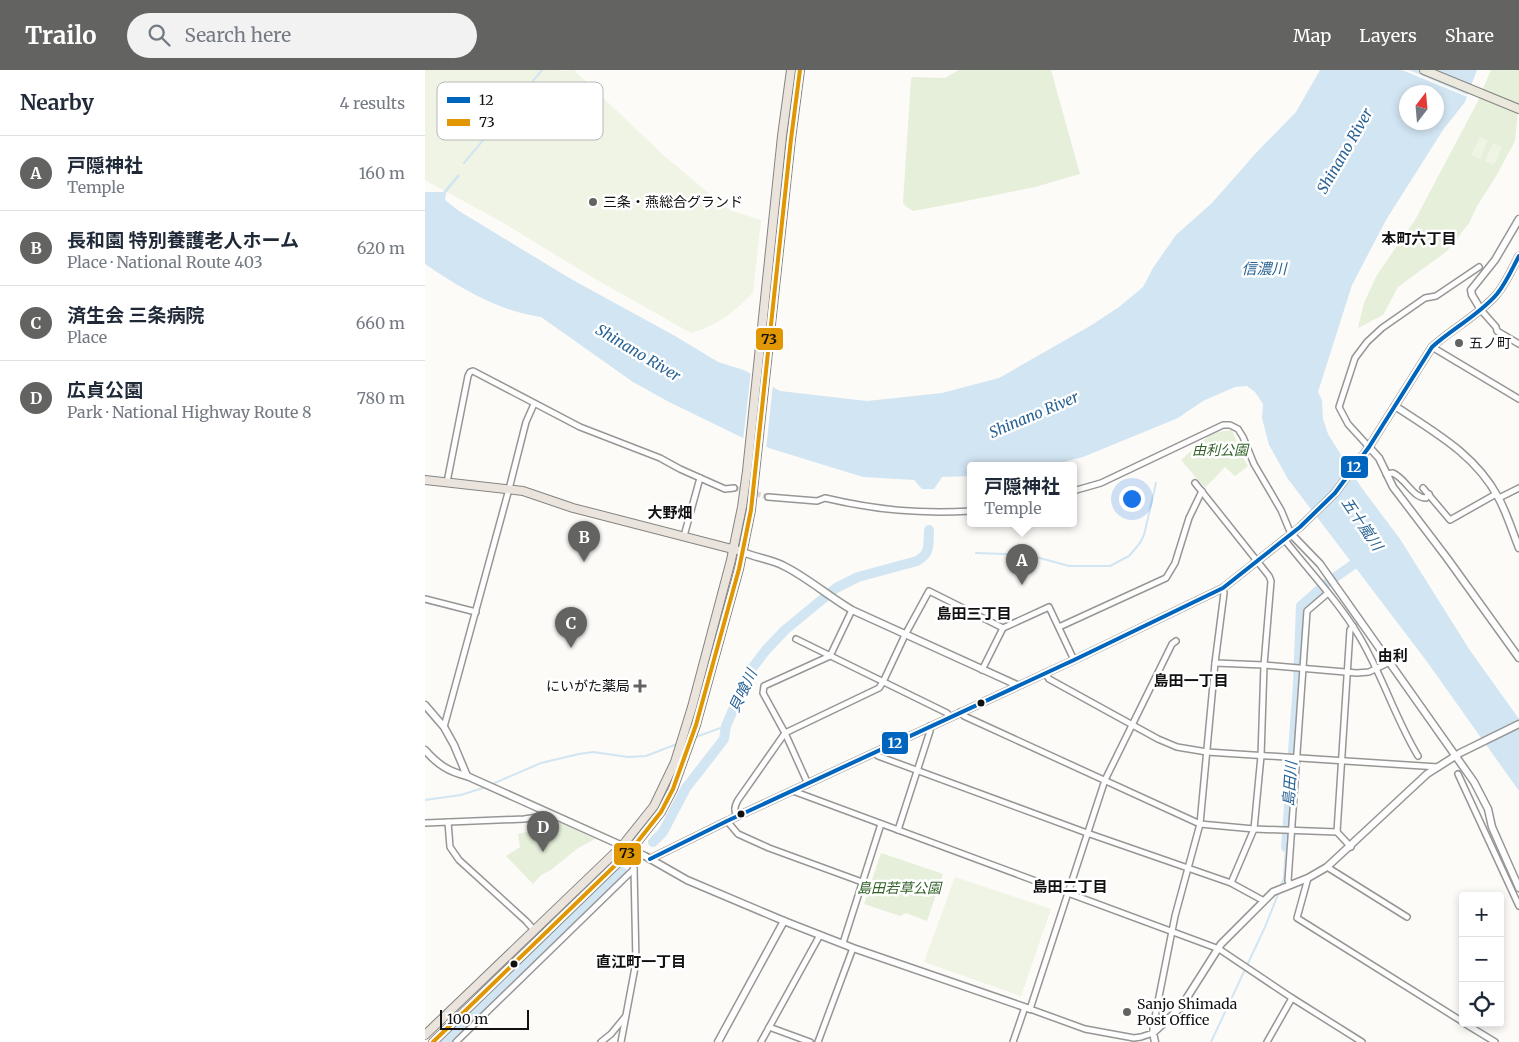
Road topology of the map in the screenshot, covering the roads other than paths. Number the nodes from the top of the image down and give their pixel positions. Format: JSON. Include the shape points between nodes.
{"nodes":[{"id":1,"x":791,"y":70,"type":"edge"},
{"id":2,"x":800,"y":70,"type":"edge"},
{"id":3,"x":1424,"y":70,"type":"edge"},
{"id":4,"x":1519,"y":110,"type":"edge"},
{"id":5,"x":1519,"y":219,"type":"edge"},
{"id":6,"x":1519,"y":256,"type":"edge"},
{"id":7,"x":1479,"y":267,"type":"dead end"},
{"id":8,"x":1481,"y":310,"type":"junction"},
{"id":9,"x":1519,"y":344,"type":"edge"},
{"id":10,"x":1432,"y":347,"type":"junction"},
{"id":11,"x":1519,"y":399,"type":"edge"},
{"id":12,"x":534,"y":404,"type":"junction"},
{"id":13,"x":1395,"y":406,"type":"junction"},
{"id":14,"x":1369,"y":447,"type":"junction"},
{"id":15,"x":1387,"y":474,"type":"junction"},
{"id":16,"x":700,"y":478,"type":"junction"},
{"id":17,"x":425,"y":480,"type":"edge"},
{"id":18,"x":447,"y":482,"type":"junction"},
{"id":19,"x":1195,"y":483,"type":"dead end"},
{"id":20,"x":734,"y":488,"type":"tunnel mouth"},
{"id":21,"x":1423,"y":488,"type":"dead end"},
{"id":22,"x":1519,"y":488,"type":"edge"},
{"id":23,"x":509,"y":489,"type":"junction"},
{"id":24,"x":1077,"y":490,"type":"edge"},
{"id":25,"x":1201,"y":491,"type":"junction"},
{"id":26,"x":1429,"y":494,"type":"junction"},
{"id":27,"x":1498,"y":496,"type":"junction"},
{"id":28,"x":768,"y":497,"type":"tunnel mouth"},
{"id":29,"x":967,"y":511,"type":"edge"},
{"id":30,"x":1291,"y":534,"type":"junction"},
{"id":31,"x":684,"y":536,"type":"junction"},
{"id":32,"x":1284,"y":539,"type":"junction"},
{"id":33,"x":1519,"y":548,"type":"edge"},
{"id":34,"x":733,"y":549,"type":"junction"},
{"id":35,"x":743,"y":552,"type":"junction"},
{"id":36,"x":1257,"y":561,"type":"junction"},
{"id":37,"x":1223,"y":588,"type":"junction"},
{"id":38,"x":1328,"y":593,"type":"junction"},
{"id":39,"x":425,"y":599,"type":"edge"},
{"id":40,"x":852,"y":610,"type":"junction"},
{"id":41,"x":476,"y":612,"type":"junction"},
{"id":42,"x":1353,"y":626,"type":"junction"},
{"id":43,"x":1059,"y":627,"type":"junction"},
{"id":44,"x":1003,"y":628,"type":"junction"},
{"id":45,"x":905,"y":634,"type":"junction"},
{"id":46,"x":796,"y":639,"type":"dead end"},
{"id":47,"x":1176,"y":641,"type":"dead end"},
{"id":48,"x":830,"y":656,"type":"junction"},
{"id":49,"x":1519,"y":658,"type":"edge"},
{"id":50,"x":1074,"y":660,"type":"junction"},
{"id":51,"x":1390,"y":662,"type":"junction"},
{"id":52,"x":1215,"y":663,"type":"junction"},
{"id":53,"x":1264,"y":665,"type":"junction"},
{"id":54,"x":1302,"y":669,"type":"junction"},
{"id":55,"x":982,"y":670,"type":"junction"},
{"id":56,"x":1376,"y":670,"type":"junction"},
{"id":57,"x":1045,"y":673,"type":"junction"},
{"id":58,"x":1348,"y":673,"type":"junction"},
{"id":59,"x":883,"y":682,"type":"junction"},
{"id":60,"x":1017,"y":685,"type":"junction"},
{"id":61,"x":425,"y":704,"type":"edge"},
{"id":62,"x":960,"y":712,"type":"junction"},
{"id":63,"x":951,"y":717,"type":"junction"},
{"id":64,"x":1132,"y":724,"type":"junction"},
{"id":65,"x":1519,"y":724,"type":"edge"},
{"id":66,"x":930,"y":726,"type":"junction"},
{"id":67,"x":444,"y":727,"type":"junction"},
{"id":68,"x":785,"y":732,"type":"junction"},
{"id":69,"x":425,"y":750,"type":"edge"},
{"id":70,"x":1207,"y":752,"type":"junction"},
{"id":71,"x":875,"y":753,"type":"junction"},
{"id":72,"x":1458,"y":755,"type":"junction"},
{"id":73,"x":1261,"y":756,"type":"junction"},
{"id":74,"x":1418,"y":756,"type":"dead end"},
{"id":75,"x":1296,"y":758,"type":"junction"},
{"id":76,"x":1342,"y":760,"type":"junction"},
{"id":77,"x":1438,"y":767,"type":"junction"},
{"id":78,"x":917,"y":770,"type":"junction"},
{"id":79,"x":1458,"y":774,"type":"dead end"},
{"id":80,"x":468,"y":777,"type":"junction"},
{"id":81,"x":1105,"y":780,"type":"junction"},
{"id":82,"x":809,"y":784,"type":"junction"},
{"id":83,"x":793,"y":791,"type":"junction"},
{"id":84,"x":553,"y":815,"type":"junction"},
{"id":85,"x":737,"y":817,"type":"junction"},
{"id":86,"x":727,"y":821,"type":"junction"},
{"id":87,"x":448,"y":822,"type":"junction"},
{"id":88,"x":425,"y":823,"type":"edge"},
{"id":89,"x":881,"y":824,"type":"junction"},
{"id":90,"x":1200,"y":824,"type":"junction"},
{"id":91,"x":1254,"y":829,"type":"junction"},
{"id":92,"x":897,"y":830,"type":"junction"},
{"id":93,"x":1291,"y":830,"type":"junction"},
{"id":94,"x":1337,"y":832,"type":"junction"},
{"id":95,"x":1087,"y":833,"type":"junction"},
{"id":96,"x":622,"y":846,"type":"junction"},
{"id":97,"x":1351,"y":846,"type":"junction"},
{"id":98,"x":631,"y":850,"type":"junction"},
{"id":99,"x":650,"y":859,"type":"junction"},
{"id":100,"x":634,"y":868,"type":"junction"},
{"id":101,"x":1327,"y":868,"type":"junction"},
{"id":102,"x":1187,"y":869,"type":"junction"},
{"id":103,"x":1308,"y":878,"type":"junction"},
{"id":104,"x":862,"y":882,"type":"junction"},
{"id":105,"x":1231,"y":884,"type":"junction"},
{"id":106,"x":1291,"y":885,"type":"junction"},
{"id":107,"x":1519,"y":888,"type":"edge"},
{"id":108,"x":1068,"y":893,"type":"junction"},
{"id":109,"x":1264,"y":901,"type":"junction"},
{"id":110,"x":1519,"y":906,"type":"edge"},
{"id":111,"x":1407,"y":917,"type":"dead end"},
{"id":112,"x":784,"y":921,"type":"junction"},
{"id":113,"x":534,"y":930,"type":"junction"},
{"id":114,"x":1172,"y":932,"type":"junction"},
{"id":115,"x":820,"y":935,"type":"junction"},
{"id":116,"x":843,"y":943,"type":"junction"},
{"id":117,"x":853,"y":948,"type":"junction"},
{"id":118,"x":1219,"y":949,"type":"junction"},
{"id":119,"x":1292,"y":998,"type":"junction"},
{"id":120,"x":1027,"y":1008,"type":"junction"},
{"id":121,"x":625,"y":1016,"type":"junction"},
{"id":122,"x":1459,"y":1020,"type":"edge"},
{"id":123,"x":1470,"y":1027,"type":"edge"},
{"id":124,"x":769,"y":1028,"type":"junction"},
{"id":125,"x":1153,"y":1033,"type":"junction"},
{"id":126,"x":425,"y":1035,"type":"edge"},
{"id":127,"x":1139,"y":1040,"type":"edge"},
{"id":128,"x":433,"y":1042,"type":"edge"},
{"id":129,"x":456,"y":1042,"type":"edge"},
{"id":130,"x":601,"y":1042,"type":"edge"},
{"id":131,"x":621,"y":1042,"type":"edge"},
{"id":132,"x":718,"y":1042,"type":"edge"},
{"id":133,"x":761,"y":1042,"type":"edge"},
{"id":134,"x":810,"y":1042,"type":"edge"},
{"id":135,"x":818,"y":1042,"type":"edge"},
{"id":136,"x":1013,"y":1042,"type":"edge"},
{"id":137,"x":1155,"y":1042,"type":"edge"},
{"id":138,"x":1267,"y":1042,"type":"edge"},
{"id":139,"x":1362,"y":1042,"type":"edge"},
{"id":140,"x":1495,"y":1042,"type":"edge"}],
"edges":[{"from":1,"to":34,"type":"highway","via":[[747,471]]},
{"from":2,"to":35,"type":"highway","via":[[757,474]]},
{"from":3,"to":4,"type":"main road"},
{"from":5,"to":8,"type":"street","via":[[1495,260],[1471,290]]},
{"from":6,"to":8,"type":"street","via":[[1502,287]]},
{"from":7,"to":14,"type":"street","via":[[1436,296],[1425,298],[1382,328],[1360,349],[1339,407],[1348,424]]},
{"from":8,"to":9,"type":"street","via":[[1497,332]]},
{"from":8,"to":10,"type":"street"},
{"from":10,"to":11,"type":"street"},
{"from":10,"to":13,"type":"street"},
{"from":12,"to":16,"type":"street","via":[[579,427],[661,458]]},
{"from":12,"to":18,"type":"street","via":[[470,372]]},
{"from":12,"to":23,"type":"street","via":[[526,422]]},
{"from":13,"to":14,"type":"street"},
{"from":13,"to":27,"type":"street","via":[[1465,453]]},
{"from":14,"to":15,"type":"street"},
{"from":14,"to":30,"type":"street","via":[[1335,493]]},
{"from":15,"to":26,"type":"street","via":[[1403,478],[1417,497],[1425,498]]},
{"from":15,"to":49,"type":"street","via":[[1393,487]]},
{"from":16,"to":20,"type":"street","via":[[725,489]]},
{"from":16,"to":31,"type":"street"},
{"from":17,"to":18,"type":"highway"},
{"from":18,"to":23,"type":"highway"},
{"from":19,"to":25,"type":"street"},
{"from":21,"to":26,"type":"street"},
{"from":22,"to":27,"type":"street"},
{"from":23,"to":31,"type":"highway"},
{"from":23,"to":41,"type":"street"},
{"from":24,"to":30,"type":"street","via":[[1101,483],[1223,425],[1230,425],[1243,437]]},
{"from":25,"to":36,"type":"street"},
{"from":25,"to":43,"type":"street","via":[[1175,563],[1166,578]]},
{"from":26,"to":27,"type":"street","via":[[1449,520]]},
{"from":27,"to":33,"type":"street"},
{"from":28,"to":29,"type":"street","via":[[817,502],[825,498],[886,510]]},
{"from":30,"to":32,"type":"street"},
{"from":30,"to":51,"type":"street","via":[[1320,564]]},
{"from":31,"to":34,"type":"highway"},
{"from":32,"to":36,"type":"street"},
{"from":32,"to":38,"type":"street"},
{"from":34,"to":35,"type":"highway"},
{"from":34,"to":96,"type":"highway","via":[[675,762],[654,806]]},
{"from":35,"to":40,"type":"street","via":[[785,566]]},
{"from":35,"to":98,"type":"highway","via":[[684,761],[661,812]]},
{"from":36,"to":37,"type":"street"},
{"from":36,"to":53,"type":"street","via":[[1271,581]]},
{"from":37,"to":50,"type":"street"},
{"from":37,"to":52,"type":"street"},
{"from":38,"to":42,"type":"street"},
{"from":38,"to":54,"type":"street","via":[[1307,611]]},
{"from":39,"to":41,"type":"street"},
{"from":40,"to":45,"type":"street"},
{"from":40,"to":48,"type":"street"},
{"from":41,"to":67,"type":"street"},
{"from":42,"to":56,"type":"street"},
{"from":42,"to":58,"type":"street","via":[[1350,630]]},
{"from":43,"to":44,"type":"street","via":[[1049,608]]},
{"from":43,"to":50,"type":"street"},
{"from":44,"to":45,"type":"street","via":[[929,591]]},
{"from":44,"to":55,"type":"street"},
{"from":45,"to":55,"type":"street"},
{"from":45,"to":59,"type":"street"},
{"from":46,"to":48,"type":"street"},
{"from":47,"to":64,"type":"street"},
{"from":48,"to":59,"type":"street"},
{"from":48,"to":68,"type":"street","via":[[764,686],[763,693]]},
{"from":50,"to":57,"type":"street"},
{"from":51,"to":56,"type":"street"},
{"from":51,"to":72,"type":"street"},
{"from":52,"to":53,"type":"street"},
{"from":52,"to":70,"type":"street"},
{"from":53,"to":54,"type":"street"},
{"from":53,"to":73,"type":"street"},
{"from":54,"to":58,"type":"street"},
{"from":54,"to":75,"type":"street"},
{"from":55,"to":60,"type":"street"},
{"from":56,"to":58,"type":"street"},
{"from":56,"to":74,"type":"street"},
{"from":57,"to":60,"type":"street"},
{"from":57,"to":64,"type":"street","via":[[1049,679]]},
{"from":58,"to":76,"type":"street"},
{"from":59,"to":63,"type":"street"},
{"from":59,"to":68,"type":"street","via":[[879,688]]},
{"from":60,"to":62,"type":"street"},
{"from":61,"to":67,"type":"street"},
{"from":62,"to":63,"type":"street"},
{"from":62,"to":81,"type":"street"},
{"from":63,"to":66,"type":"street"},
{"from":64,"to":70,"type":"street","via":[[1177,747]]},
{"from":64,"to":81,"type":"street"},
{"from":65,"to":72,"type":"street"},
{"from":66,"to":71,"type":"street"},
{"from":66,"to":78,"type":"street"},
{"from":67,"to":80,"type":"street"},
{"from":68,"to":82,"type":"street"},
{"from":68,"to":85,"type":"street","via":[[738,800],[735,806]]},
{"from":69,"to":80,"type":"street","via":[[443,768]]},
{"from":70,"to":73,"type":"street"},
{"from":70,"to":90,"type":"street"},
{"from":71,"to":78,"type":"street"},
{"from":71,"to":82,"type":"street"},
{"from":72,"to":77,"type":"street"},
{"from":72,"to":107,"type":"street","via":[[1485,802],[1494,832]]},
{"from":73,"to":75,"type":"street"},
{"from":73,"to":91,"type":"street"},
{"from":75,"to":76,"type":"street"},
{"from":75,"to":93,"type":"street"},
{"from":76,"to":77,"type":"street"},
{"from":76,"to":94,"type":"street"},
{"from":77,"to":97,"type":"street"},
{"from":78,"to":92,"type":"street"},
{"from":78,"to":95,"type":"street"},
{"from":79,"to":110,"type":"street"},
{"from":80,"to":84,"type":"street"},
{"from":81,"to":90,"type":"street"},
{"from":81,"to":95,"type":"street"},
{"from":82,"to":83,"type":"street"},
{"from":83,"to":85,"type":"street"},
{"from":83,"to":89,"type":"street"},
{"from":84,"to":87,"type":"street"},
{"from":84,"to":96,"type":"street"},
{"from":85,"to":86,"type":"street"},
{"from":86,"to":99,"type":"street"},
{"from":86,"to":104,"type":"street","via":[[738,834]]},
{"from":87,"to":88,"type":"street"},
{"from":87,"to":113,"type":"street","via":[[450,847],[459,860]]},
{"from":89,"to":92,"type":"street"},
{"from":89,"to":104,"type":"street"},
{"from":90,"to":91,"type":"street"},
{"from":90,"to":102,"type":"street"},
{"from":91,"to":93,"type":"street"},
{"from":91,"to":105,"type":"street"},
{"from":92,"to":108,"type":"street"},
{"from":93,"to":94,"type":"street"},
{"from":93,"to":106,"type":"street","via":[[1288,881]]},
{"from":94,"to":97,"type":"street"},
{"from":95,"to":102,"type":"street"},
{"from":95,"to":108,"type":"street"},
{"from":96,"to":98,"type":"street"},
{"from":96,"to":113,"type":"highway"},
{"from":97,"to":101,"type":"street"},
{"from":98,"to":99,"type":"street"},
{"from":98,"to":100,"type":"street"},
{"from":98,"to":128,"type":"highway"},
{"from":99,"to":112,"type":"street","via":[[687,880]]},
{"from":100,"to":121,"type":"street","via":[[636,962]]},
{"from":100,"to":129,"type":"street"},
{"from":101,"to":103,"type":"street"},
{"from":101,"to":111,"type":"street"},
{"from":102,"to":105,"type":"street"},
{"from":102,"to":114,"type":"street"},
{"from":103,"to":106,"type":"street"},
{"from":103,"to":122,"type":"street","via":[[1297,918]]},
{"from":104,"to":116,"type":"street"},
{"from":105,"to":109,"type":"street"},
{"from":106,"to":109,"type":"street","via":[[1273,892]]},
{"from":108,"to":114,"type":"street"},
{"from":108,"to":120,"type":"street"},
{"from":109,"to":118,"type":"street"},
{"from":112,"to":115,"type":"street"},
{"from":112,"to":132,"type":"street"},
{"from":113,"to":126,"type":"highway"},
{"from":114,"to":118,"type":"street"},
{"from":114,"to":125,"type":"street"},
{"from":115,"to":116,"type":"street"},
{"from":115,"to":124,"type":"street"},
{"from":116,"to":117,"type":"street"},
{"from":117,"to":120,"type":"street"},
{"from":117,"to":135,"type":"street"},
{"from":118,"to":119,"type":"street"},
{"from":118,"to":125,"type":"street","via":[[1181,1007]]},
{"from":119,"to":138,"type":"street"},
{"from":119,"to":139,"type":"street"},
{"from":120,"to":127,"type":"street","via":[[1085,1029]]},
{"from":120,"to":136,"type":"street"},
{"from":121,"to":130,"type":"street"},
{"from":121,"to":131,"type":"street"},
{"from":123,"to":140,"type":"street"},
{"from":124,"to":133,"type":"street"},
{"from":124,"to":134,"type":"street"},
{"from":125,"to":127,"type":"street"},
{"from":125,"to":137,"type":"street"}]}
